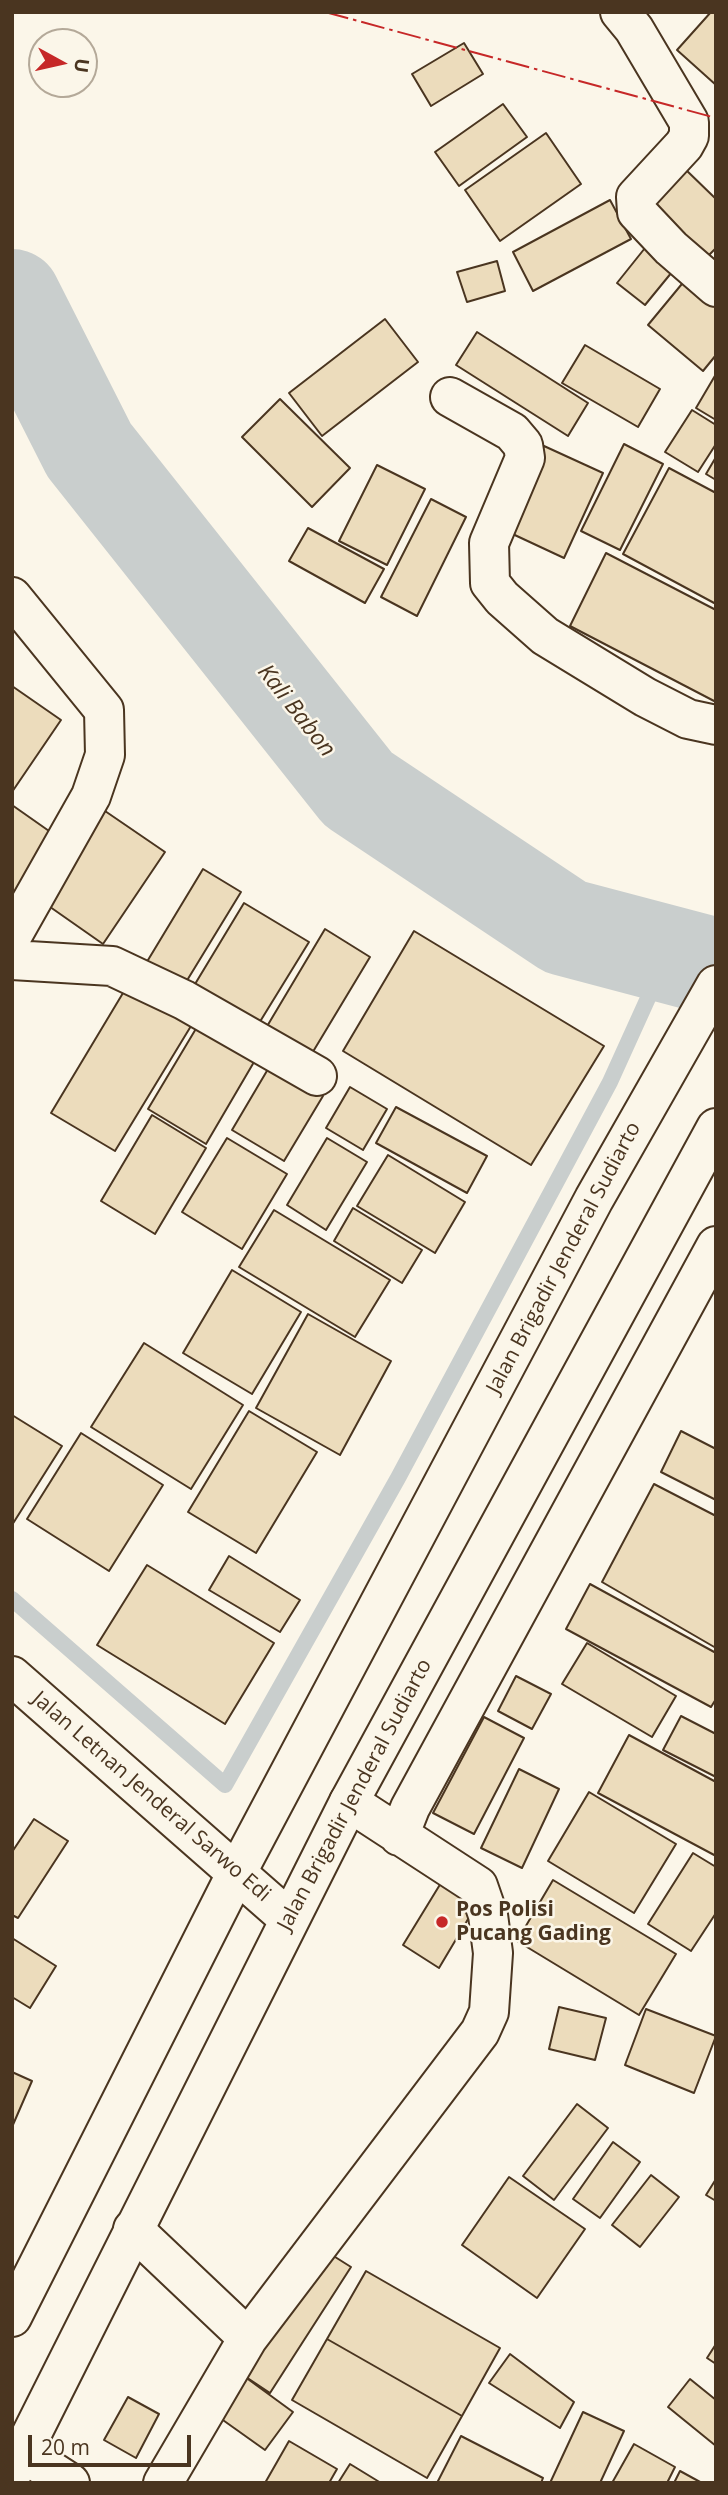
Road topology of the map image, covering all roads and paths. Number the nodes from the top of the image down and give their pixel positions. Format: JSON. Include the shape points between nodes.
{"nodes":[{"id":1,"x":620,"y":12,"type":"edge"},
{"id":2,"x":716,"y":287,"type":"edge"},
{"id":3,"x":450,"y":397,"type":"dead end"},
{"id":4,"x":12,"y":597,"type":"edge"},
{"id":5,"x":716,"y":725,"type":"edge"},
{"id":6,"x":12,"y":936,"type":"edge"},
{"id":7,"x":12,"y":960,"type":"edge"},
{"id":8,"x":716,"y":985,"type":"edge"},
{"id":9,"x":317,"y":1076,"type":"dead end"},
{"id":10,"x":716,"y":1128,"type":"edge"},
{"id":11,"x":716,"y":1246,"type":"edge"},
{"id":12,"x":12,"y":1676,"type":"edge"},
{"id":13,"x":349,"y":1802,"type":"junction"},
{"id":14,"x":399,"y":1836,"type":"junction"},
{"id":15,"x":236,"y":1874,"type":"junction"},
{"id":16,"x":289,"y":1919,"type":"junction"},
{"id":17,"x":133,"y":2230,"type":"junction"},
{"id":18,"x":12,"y":2317,"type":"edge"},
{"id":19,"x":248,"y":2338,"type":"junction"},
{"id":20,"x":17,"y":2463,"type":"edge"},
{"id":21,"x":70,"y":2483,"type":"edge"},
{"id":22,"x":163,"y":2483,"type":"edge"}],
"edges":[{"from":1,"to":2,"type":"main road","via":[[689,121],[684,145],[636,197],[637,212]]},
{"from":3,"to":5,"type":"main road","via":[[512,432],[523,445],[524,458],[489,543],[490,583],[502,598],[545,636],[645,697],[688,719]]},
{"from":4,"to":6,"type":"main road","via":[[104,710],[105,755],[91,796]]},
{"from":7,"to":9,"type":"main road","via":[[112,966],[184,1000]]},
{"from":8,"to":15,"type":"main road","name":"Jalan Brigadir Jenderal Sudiarto","via":[[594,1199]]},
{"from":10,"to":13,"type":"main road","name":"Jalan Brigadir Jenderal Sudiarto"},
{"from":11,"to":14,"type":"main road","via":[[410,1808]]},
{"from":12,"to":15,"type":"main road","name":"Jalan Letnan Jenderal Sarwo Edi"},
{"from":13,"to":14,"type":"main road"},
{"from":13,"to":16,"type":"main road","name":"Jalan Brigadir Jenderal Sudiarto"},
{"from":14,"to":19,"type":"main road","via":[[478,1886],[493,1953],[489,2012],[480,2032]]},
{"from":15,"to":16,"type":"main road","name":"Jalan Letnan Jenderal Sarwo Edi"},
{"from":15,"to":18,"type":"main road","name":"Jalan Brigadir Jenderal Sudiarto"},
{"from":16,"to":17,"type":"main road","name":"Jalan Brigadir Jenderal Sudiarto"},
{"from":17,"to":19,"type":"main road"},
{"from":17,"to":20,"type":"main road","name":"Jalan Brigadir Jenderal Sudiarto"},
{"from":19,"to":22,"type":"main road"},
{"from":20,"to":21,"type":"main road"}]}
